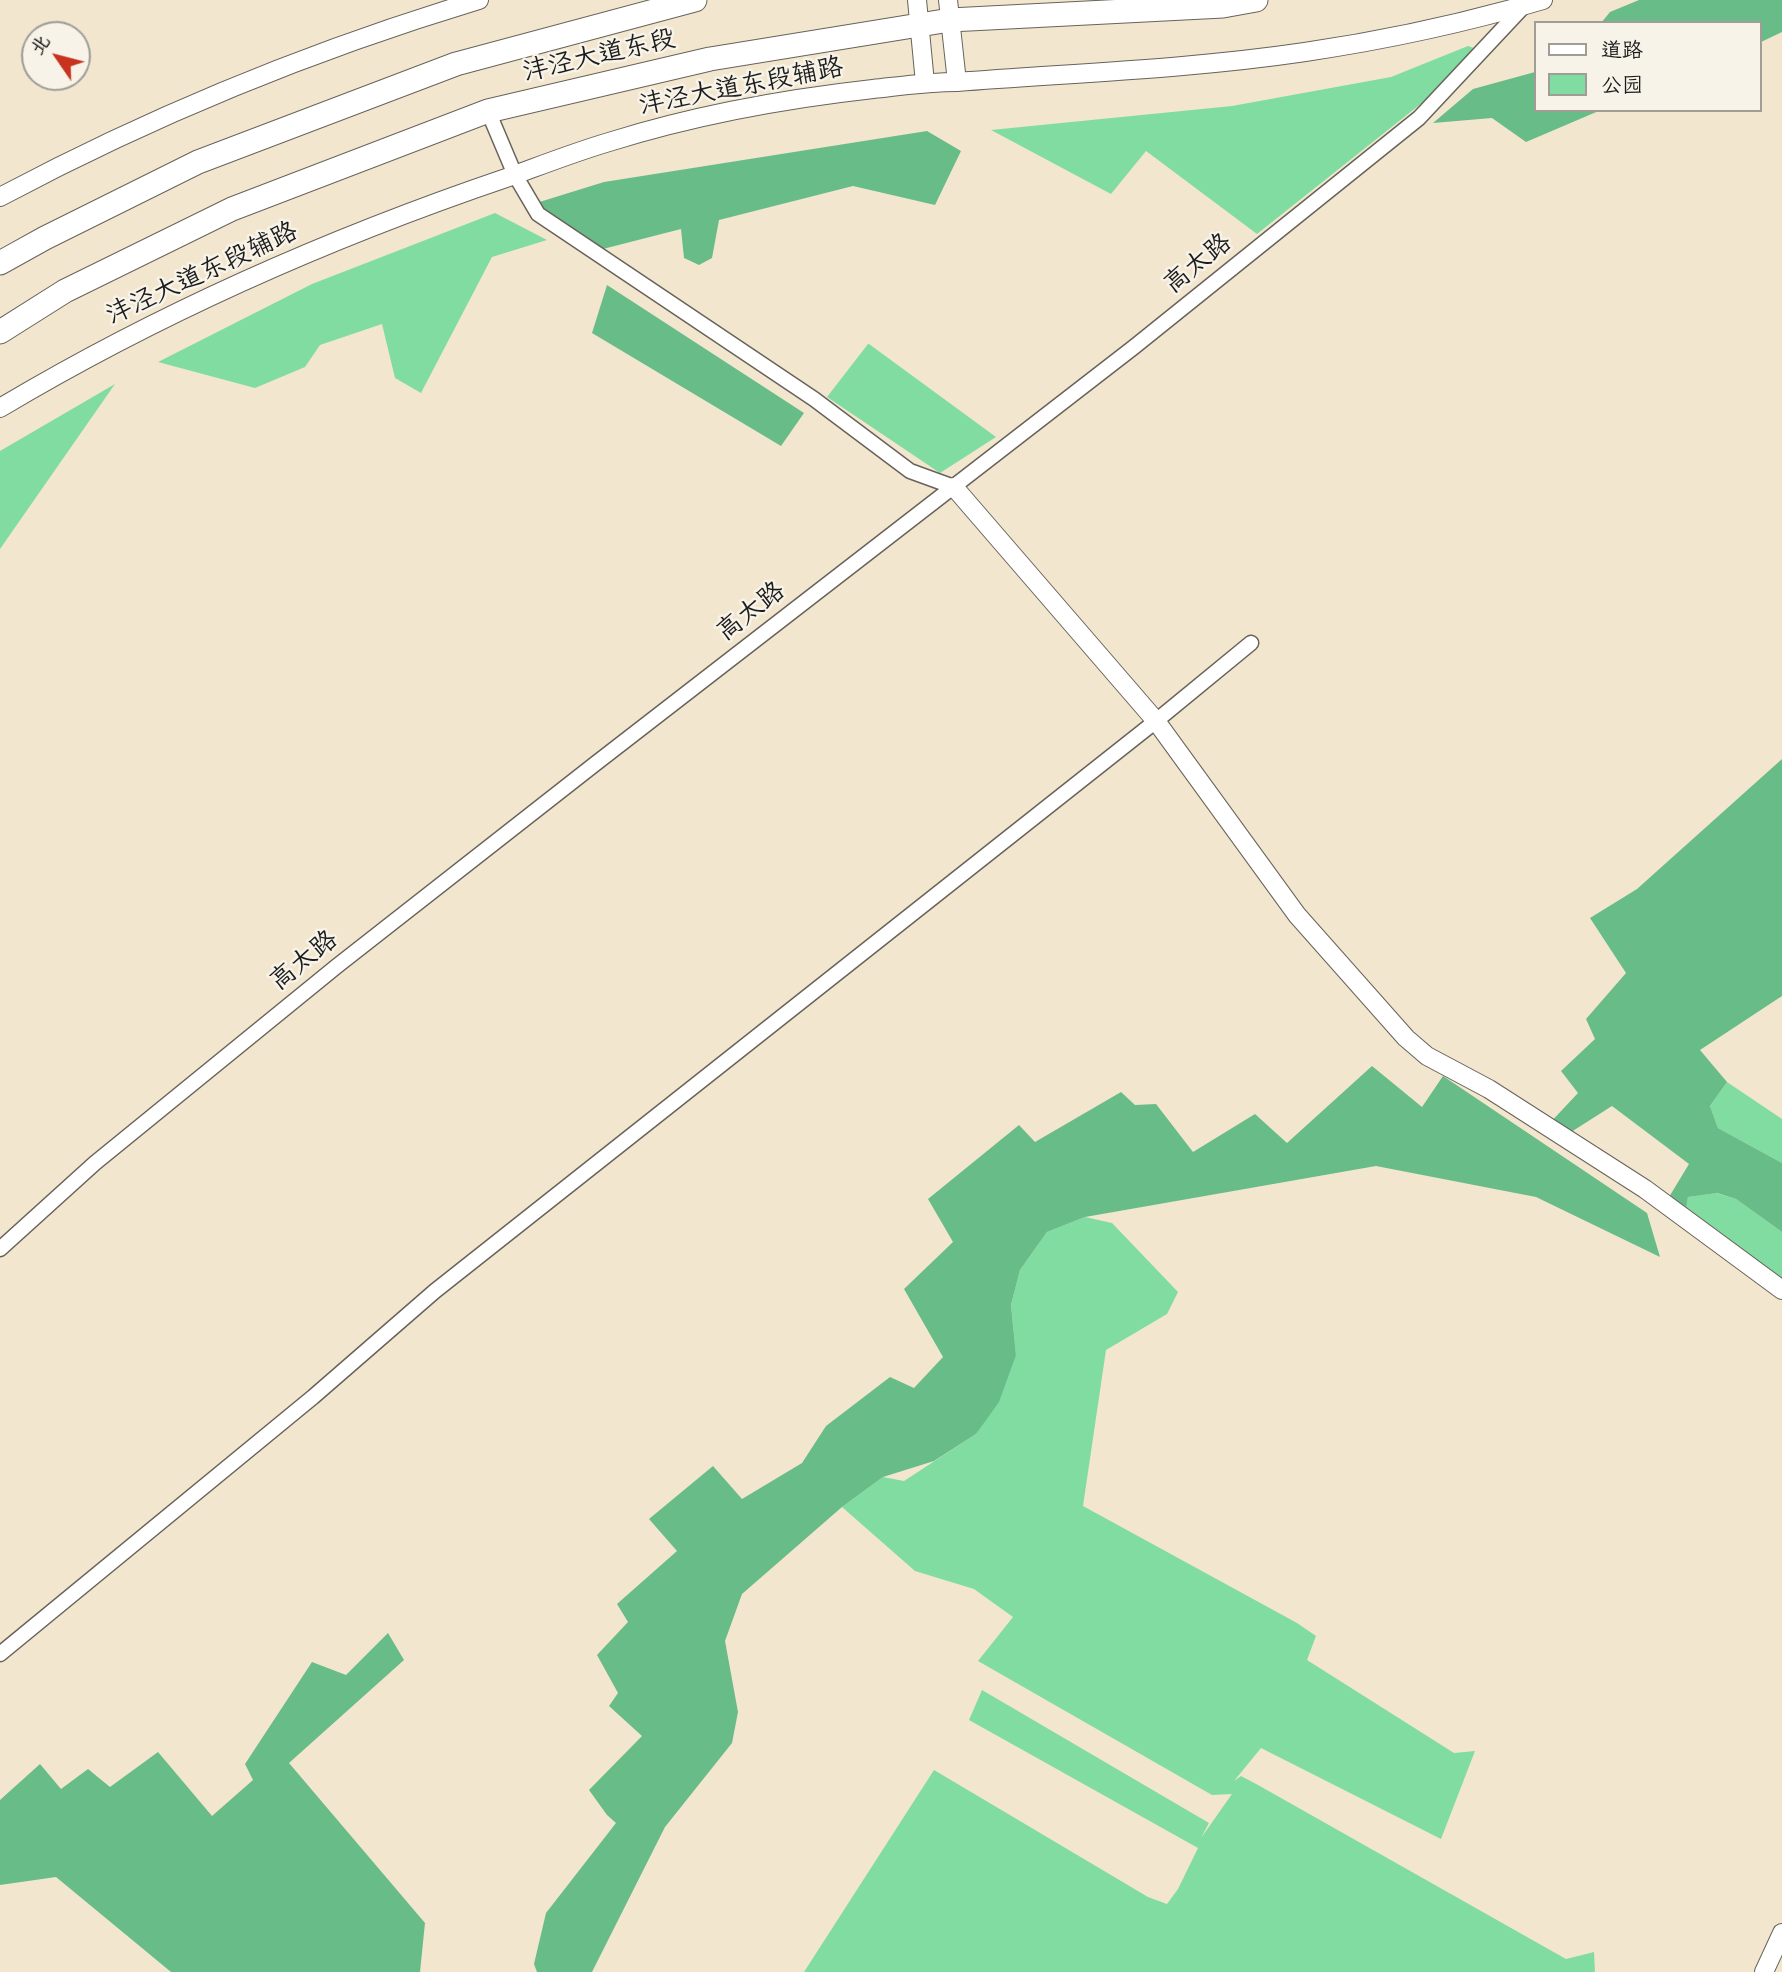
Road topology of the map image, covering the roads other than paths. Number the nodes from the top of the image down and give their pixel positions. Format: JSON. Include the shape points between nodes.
{"nodes":[{"id":1,"x":479,"y":0,"type":"edge"},
{"id":2,"x":695,"y":0,"type":"edge"},
{"id":3,"x":916,"y":0,"type":"edge"},
{"id":4,"x":1255,"y":0,"type":"edge"},
{"id":5,"x":1544,"y":0,"type":"edge"},
{"id":6,"x":1524,"y":6,"type":"junction"},
{"id":7,"x":949,"y":10,"type":"edge"},
{"id":8,"x":919,"y":25,"type":"junction"},
{"id":9,"x":957,"y":82,"type":"junction"},
{"id":10,"x":925,"y":83,"type":"junction"},
{"id":11,"x":488,"y":111,"type":"junction"},
{"id":12,"x":515,"y":175,"type":"junction"},
{"id":13,"x":0,"y":197,"type":"edge"},
{"id":14,"x":0,"y":263,"type":"edge"},
{"id":15,"x":0,"y":332,"type":"edge"},
{"id":16,"x":0,"y":408,"type":"edge"},
{"id":17,"x":954,"y":487,"type":"junction"},
{"id":18,"x":1251,"y":643,"type":"dead end"},
{"id":19,"x":1156,"y":720,"type":"junction"},
{"id":20,"x":0,"y":1250,"type":"edge"},
{"id":21,"x":1782,"y":1290,"type":"edge"},
{"id":22,"x":0,"y":1654,"type":"edge"},
{"id":23,"x":1782,"y":1933,"type":"edge"},
{"id":24,"x":1764,"y":1972,"type":"edge"}],
"edges":[{"from":1,"to":13,"type":"street","via":[[264,73],[124,133]]},
{"from":2,"to":14,"type":"main road","name":"沣泾大道东段","via":[[456,64],[198,162]]},
{"from":3,"to":8,"type":"street"},
{"from":4,"to":7,"type":"main road","name":"沣泾大道东段","via":[[1223,6]]},
{"from":5,"to":6,"type":"street","name":"沣泾大道东段辅路"},
{"from":6,"to":9,"type":"street","name":"沣泾大道东段辅路","via":[[1437,28],[1304,52]]},
{"from":6,"to":17,"type":"street","name":"高太路","via":[[1419,118]]},
{"from":7,"to":8,"type":"main road","name":"沣泾大道东段"},
{"from":7,"to":9,"type":"street"},
{"from":8,"to":10,"type":"street"},
{"from":8,"to":11,"type":"main road","name":"沣泾大道东段","via":[[710,59]]},
{"from":9,"to":10,"type":"street","name":"沣泾大道东段辅路"},
{"from":10,"to":12,"type":"street","name":"沣泾大道东段辅路","via":[[826,94],[706,116],[609,142]]},
{"from":11,"to":12,"type":"street"},
{"from":11,"to":15,"type":"main road","name":"沣泾大道东段","via":[[232,209],[65,291]]},
{"from":12,"to":16,"type":"street","name":"沣泾大道东段辅路","via":[[371,226],[230,287],[93,355]]},
{"from":12,"to":17,"type":"street","via":[[538,214],[814,399],[910,471]]},
{"from":17,"to":19,"type":"street"},
{"from":17,"to":20,"type":"street","name":"高太路","via":[[337,966],[95,1163]]},
{"from":18,"to":19,"type":"street"},
{"from":19,"to":21,"type":"street","via":[[1297,915],[1406,1038],[1426,1056],[1489,1089],[1645,1189]]},
{"from":19,"to":22,"type":"street","via":[[435,1291]]},
{"from":23,"to":24,"type":"street"}]}
